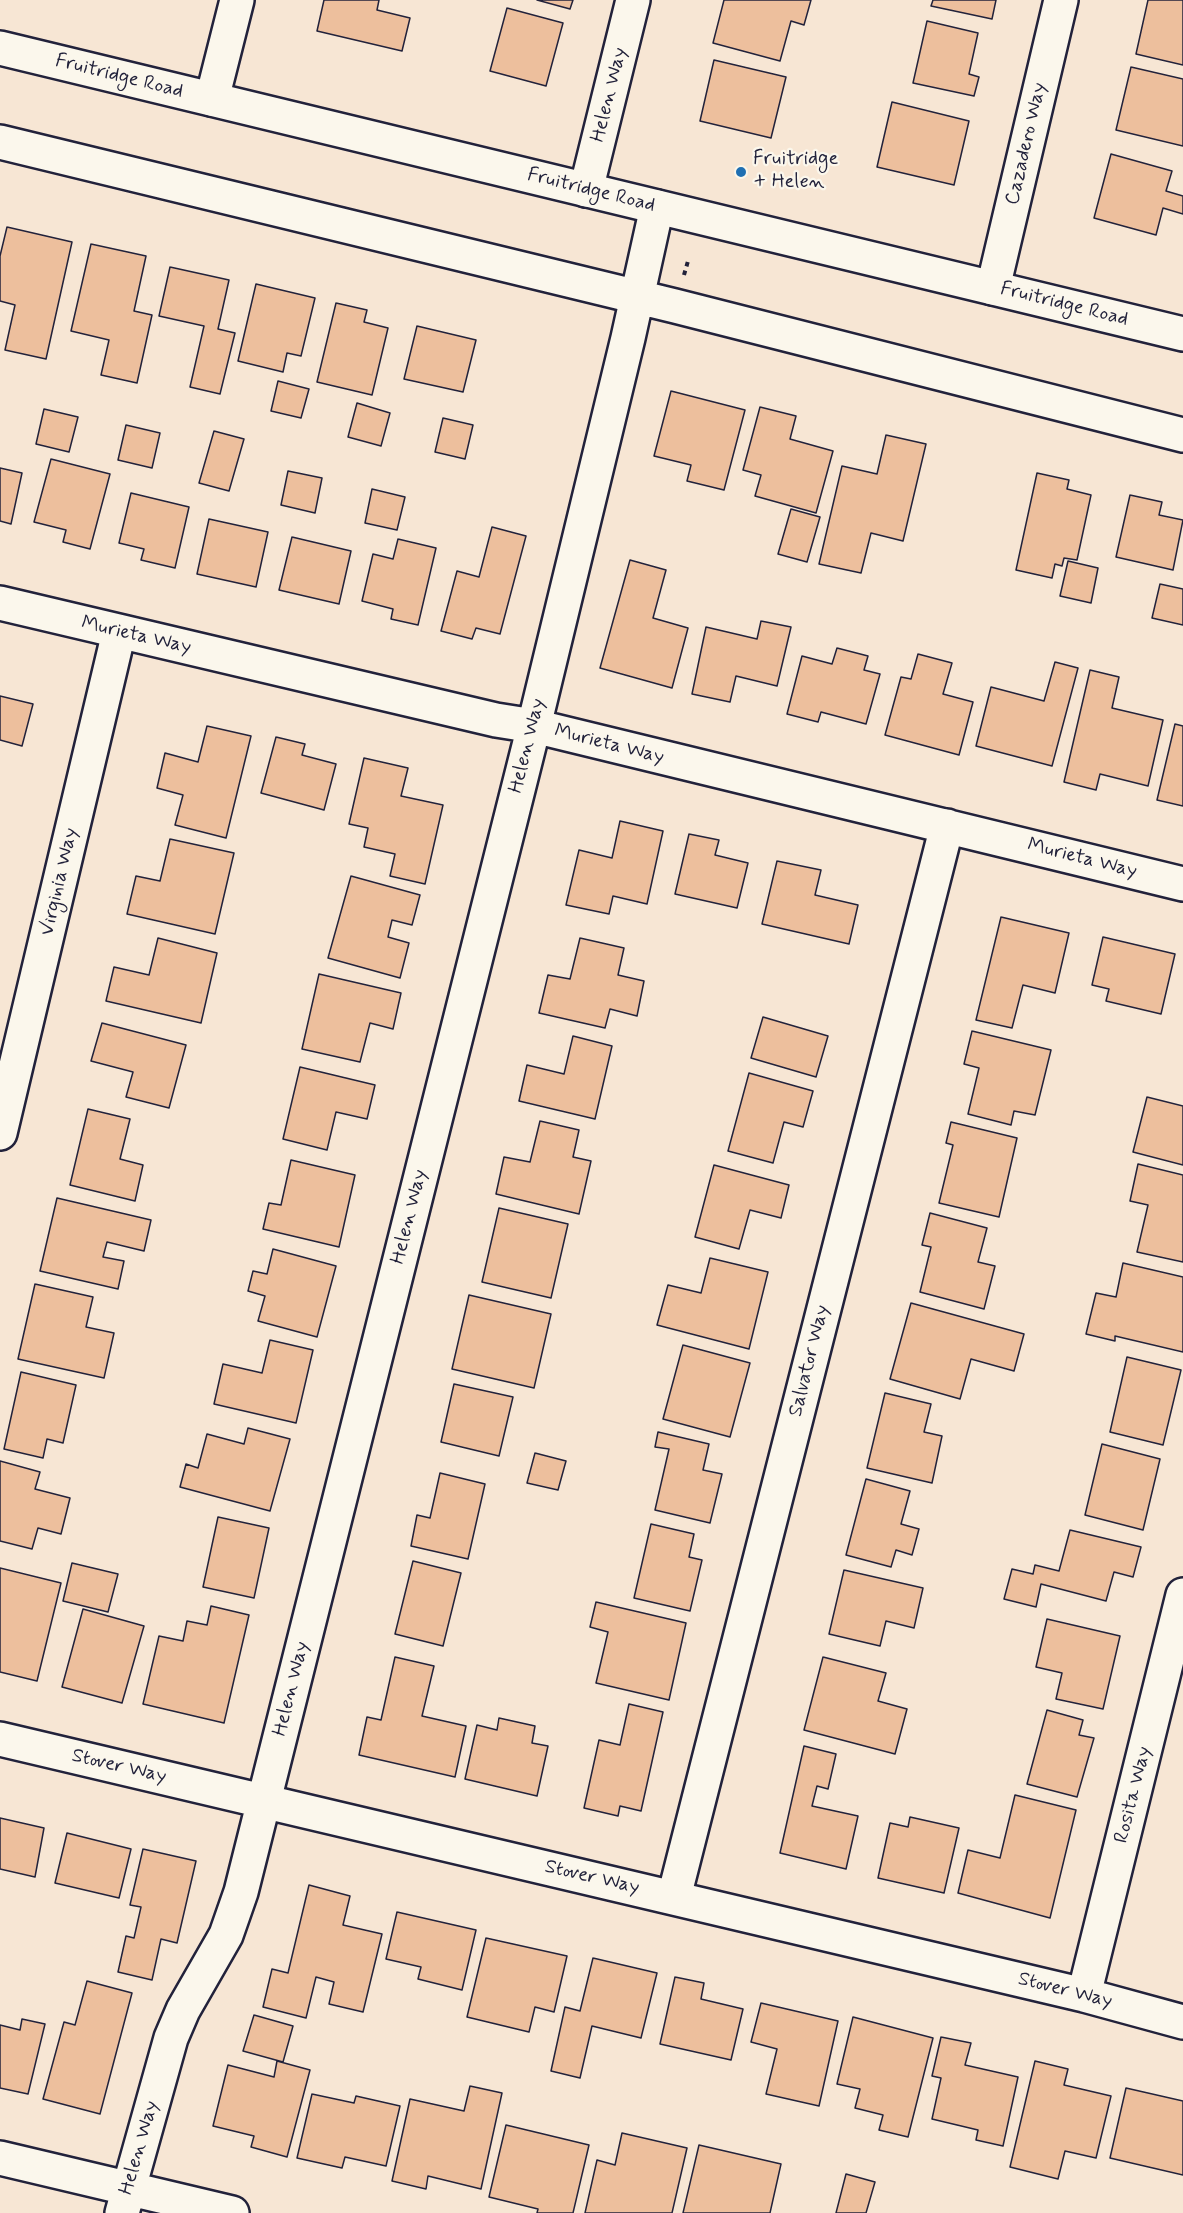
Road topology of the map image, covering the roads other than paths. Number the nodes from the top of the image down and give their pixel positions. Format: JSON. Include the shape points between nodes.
{"nodes":[{"id":1,"x":237,"y":0,"type":"edge"},
{"id":2,"x":633,"y":0,"type":"edge"},
{"id":3,"x":1061,"y":0,"type":"edge"},
{"id":4,"x":0,"y":48,"type":"edge"},
{"id":5,"x":213,"y":99,"type":"junction"},
{"id":6,"x":0,"y":142,"type":"edge"},
{"id":7,"x":586,"y":190,"type":"junction"},
{"id":8,"x":657,"y":207,"type":"junction"},
{"id":9,"x":993,"y":288,"type":"junction"},
{"id":10,"x":637,"y":297,"type":"junction"},
{"id":11,"x":1183,"y":334,"type":"edge"},
{"id":12,"x":1183,"y":435,"type":"edge"},
{"id":13,"x":0,"y":603,"type":"edge"},
{"id":14,"x":119,"y":632,"type":"junction"},
{"id":15,"x":534,"y":726,"type":"junction"},
{"id":16,"x":947,"y":826,"type":"junction"},
{"id":17,"x":1183,"y":884,"type":"edge"},
{"id":18,"x":0,"y":1133,"type":"edge"},
{"id":19,"x":1183,"y":1598,"type":"edge"},
{"id":20,"x":0,"y":1739,"type":"edge"},
{"id":21,"x":264,"y":1801,"type":"junction"},
{"id":22,"x":674,"y":1897,"type":"junction"},
{"id":23,"x":1084,"y":1995,"type":"junction"},
{"id":24,"x":1183,"y":2022,"type":"edge"},
{"id":25,"x":0,"y":2158,"type":"edge"},
{"id":26,"x":125,"y":2201,"type":"edge"},
{"id":27,"x":232,"y":2213,"type":"edge"}],
"edges":[{"from":1,"to":5,"type":"street"},
{"from":2,"to":7,"type":"street","name":"Helen Way"},
{"from":3,"to":9,"type":"street","name":"Cazadero Way"},
{"from":4,"to":5,"type":"street","name":"Fruitridge Road"},
{"from":5,"to":7,"type":"street","name":"Fruitridge Road"},
{"from":6,"to":10,"type":"street"},
{"from":7,"to":8,"type":"street","name":"Fruitridge Road"},
{"from":8,"to":9,"type":"street","name":"Fruitridge Road"},
{"from":8,"to":10,"type":"street","name":"Helen Way"},
{"from":9,"to":11,"type":"street","name":"Fruitridge Road"},
{"from":10,"to":12,"type":"street"},
{"from":10,"to":15,"type":"street","name":"Helen Way"},
{"from":13,"to":14,"type":"street","name":"Murieta Way"},
{"from":14,"to":15,"type":"street","name":"Murieta Way"},
{"from":14,"to":18,"type":"street","name":"Virginia Way"},
{"from":15,"to":16,"type":"street","name":"Murieta Way"},
{"from":15,"to":21,"type":"street","name":"Helen Way"},
{"from":16,"to":17,"type":"street","name":"Murieta Way"},
{"from":16,"to":22,"type":"street","name":"Salvator Way"},
{"from":19,"to":23,"type":"street","name":"Rosita Way"},
{"from":20,"to":21,"type":"street","name":"Stover Way"},
{"from":21,"to":22,"type":"street","name":"Stover Way"},
{"from":21,"to":26,"type":"street","name":"Helen Way","via":[[226,1935],[171,2038]]},
{"from":22,"to":23,"type":"street","name":"Stover Way"},
{"from":23,"to":24,"type":"street","name":"Stover Way"},
{"from":25,"to":26,"type":"street"},
{"from":26,"to":27,"type":"street"}]}
